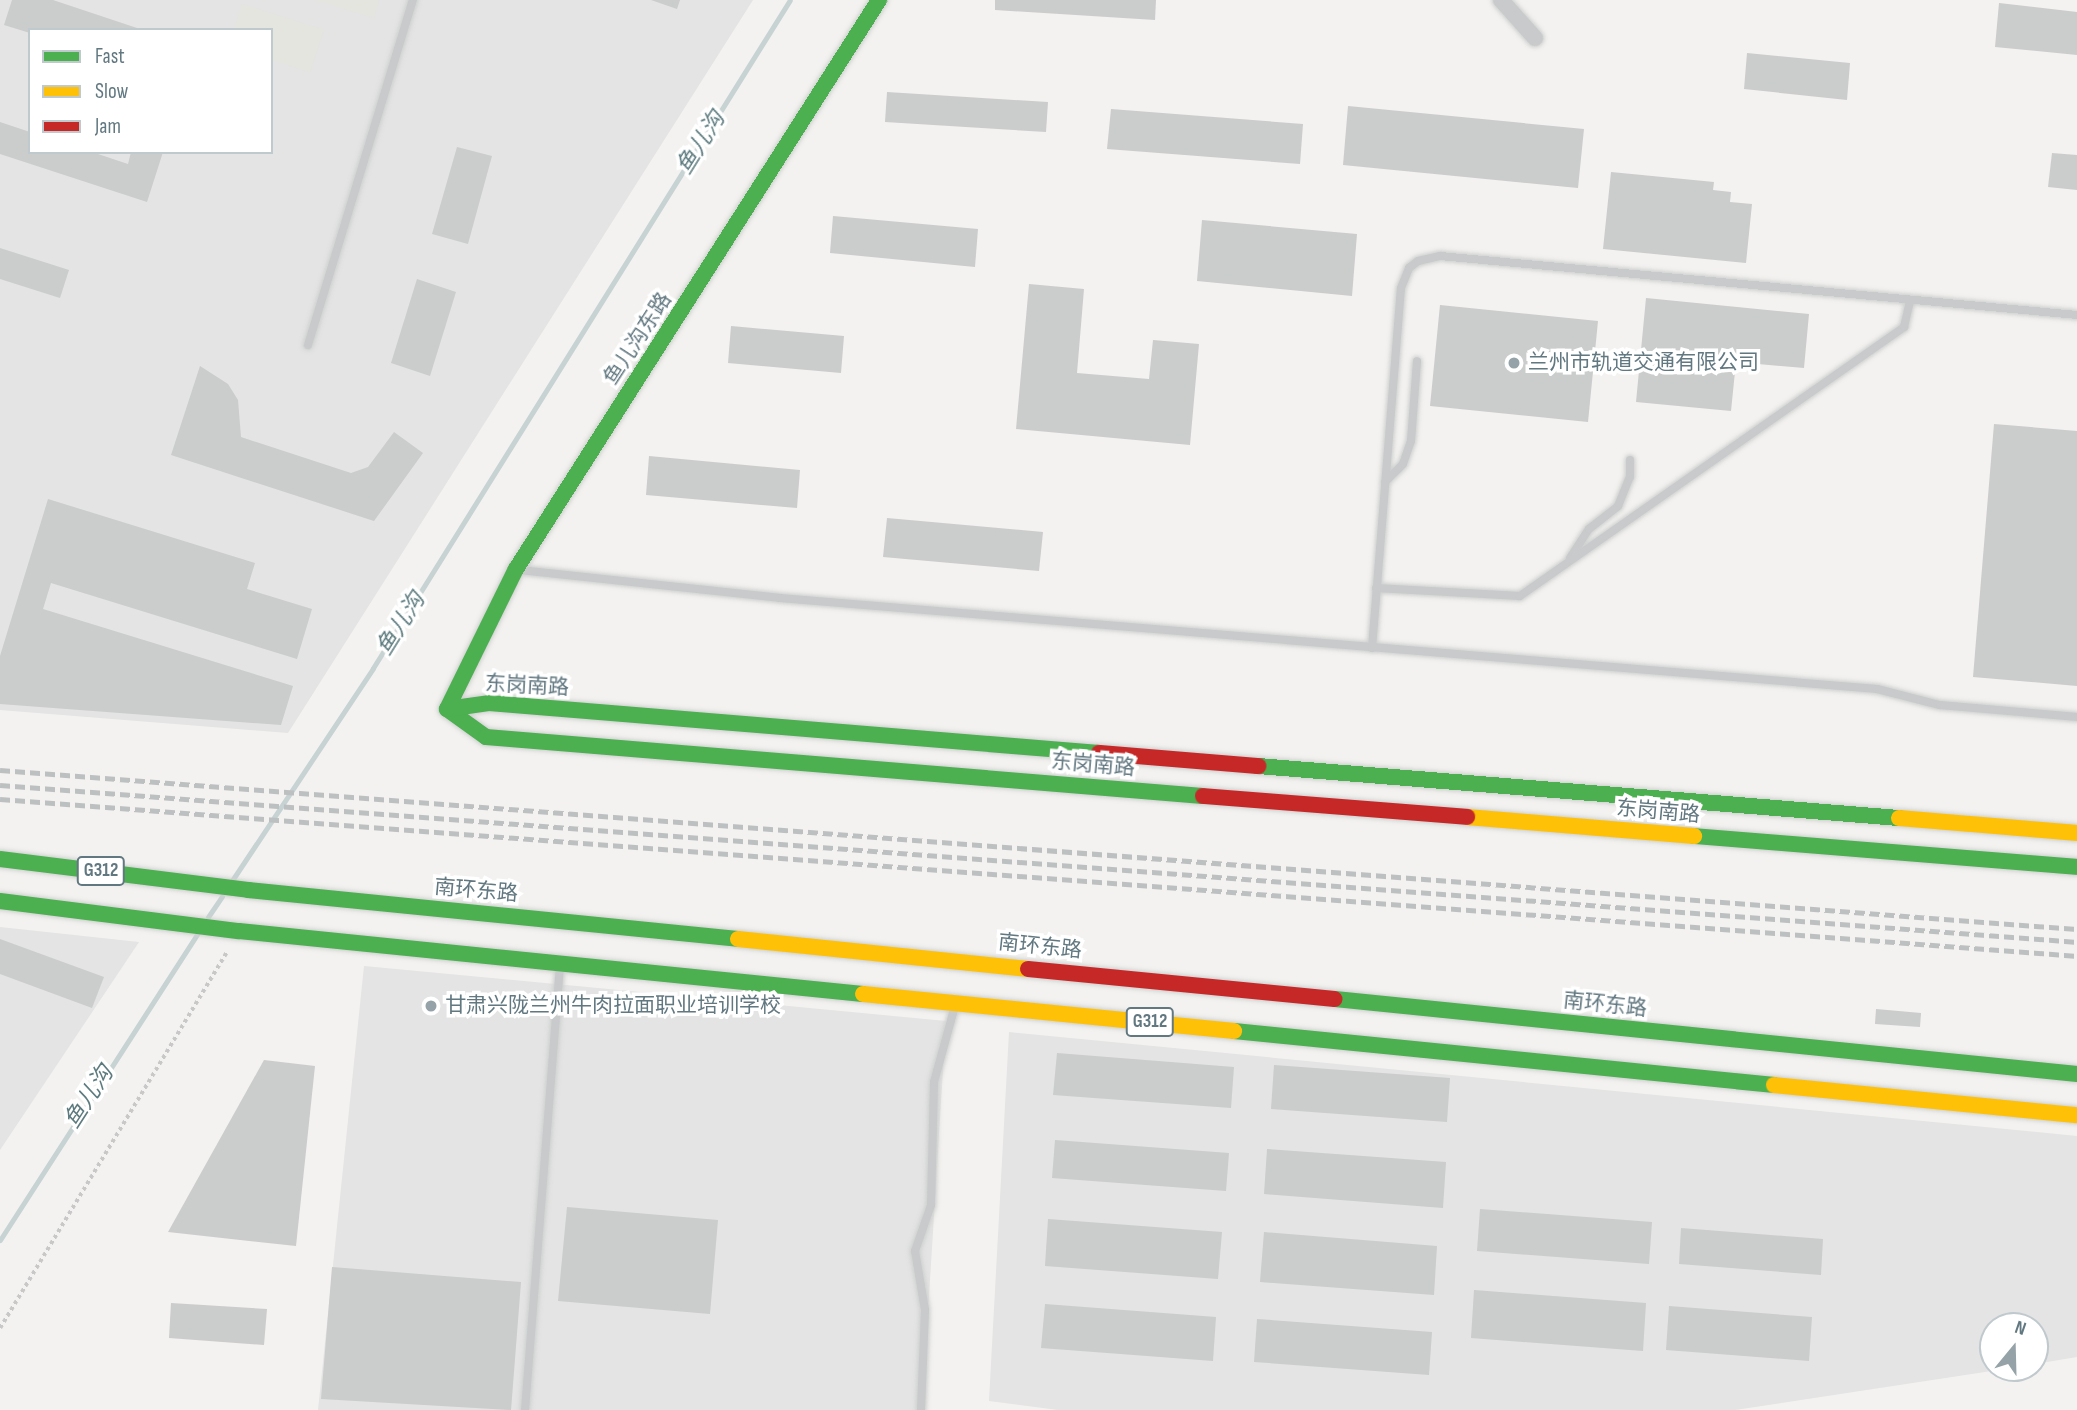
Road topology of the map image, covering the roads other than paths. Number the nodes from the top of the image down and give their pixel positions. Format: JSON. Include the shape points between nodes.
{"nodes":[{"id":1,"x":413,"y":0,"type":"edge"},
{"id":2,"x":879,"y":0,"type":"edge"},
{"id":3,"x":1502,"y":0,"type":"edge"},
{"id":4,"x":1535,"y":38,"type":"dead end"},
{"id":5,"x":1910,"y":301,"type":"junction"},
{"id":6,"x":2077,"y":315,"type":"edge"},
{"id":7,"x":308,"y":345,"type":"dead end"},
{"id":8,"x":1417,"y":361,"type":"dead end"},
{"id":9,"x":1630,"y":460,"type":"dead end"},
{"id":10,"x":1385,"y":482,"type":"junction"},
{"id":11,"x":1566,"y":564,"type":"junction"},
{"id":12,"x":516,"y":569,"type":"junction"},
{"id":13,"x":1376,"y":588,"type":"junction"},
{"id":14,"x":1371,"y":648,"type":"junction"},
{"id":15,"x":447,"y":709,"type":"junction"},
{"id":16,"x":2077,"y":717,"type":"edge"},
{"id":17,"x":2077,"y":833,"type":"edge"},
{"id":18,"x":0,"y":859,"type":"edge"},
{"id":19,"x":2077,"y":867,"type":"edge"},
{"id":20,"x":0,"y":901,"type":"edge"},
{"id":21,"x":560,"y":962,"type":"junction"},
{"id":22,"x":956,"y":1003,"type":"junction"},
{"id":23,"x":1474,"y":1012,"type":"junction"},
{"id":24,"x":1471,"y":1055,"type":"junction"},
{"id":25,"x":2077,"y":1074,"type":"edge"},
{"id":26,"x":2077,"y":1115,"type":"edge"},
{"id":27,"x":525,"y":1410,"type":"edge"},
{"id":28,"x":922,"y":1410,"type":"edge"}],
"edges":[{"from":1,"to":7,"type":"lane"},
{"from":2,"to":12,"type":"main road","name":"鱼儿沟东路"},
{"from":3,"to":4,"type":"street"},
{"from":5,"to":6,"type":"lane"},
{"from":5,"to":10,"type":"lane","via":[[1429,256],[1409,268],[1401,288]]},
{"from":5,"to":11,"type":"lane","via":[[1904,327]]},
{"from":8,"to":10,"type":"lane","via":[[1410,441],[1403,464]]},
{"from":9,"to":11,"type":"lane","via":[[1626,492],[1618,506],[1590,529]]},
{"from":10,"to":13,"type":"lane"},
{"from":11,"to":13,"type":"lane","via":[[1520,596]]},
{"from":12,"to":14,"type":"lane","via":[[780,598]]},
{"from":12,"to":15,"type":"main road","name":"鱼儿沟东路"},
{"from":13,"to":14,"type":"lane"},
{"from":14,"to":16,"type":"lane","via":[[1877,689],[1940,705]]},
{"from":15,"to":17,"type":"main road","name":"东岗南路","via":[[489,702]]},
{"from":15,"to":19,"type":"main road","name":"东岗南路","via":[[486,737]]},
{"from":18,"to":23,"type":"main road","name":"南环东路","number":"G312","via":[[248,890]]},
{"from":20,"to":21,"type":"main road","number":"G312","via":[[239,931]]},
{"from":21,"to":22,"type":"main road","number":"G312"},
{"from":21,"to":27,"type":"lane"},
{"from":22,"to":24,"type":"main road","number":"G312"},
{"from":22,"to":28,"type":"lane","via":[[934,1082],[931,1205],[915,1251],[925,1310]]},
{"from":23,"to":24,"type":"main road"},
{"from":23,"to":25,"type":"main road","name":"南环东路","number":"G312"},
{"from":24,"to":26,"type":"main road","number":"G312"}]}
